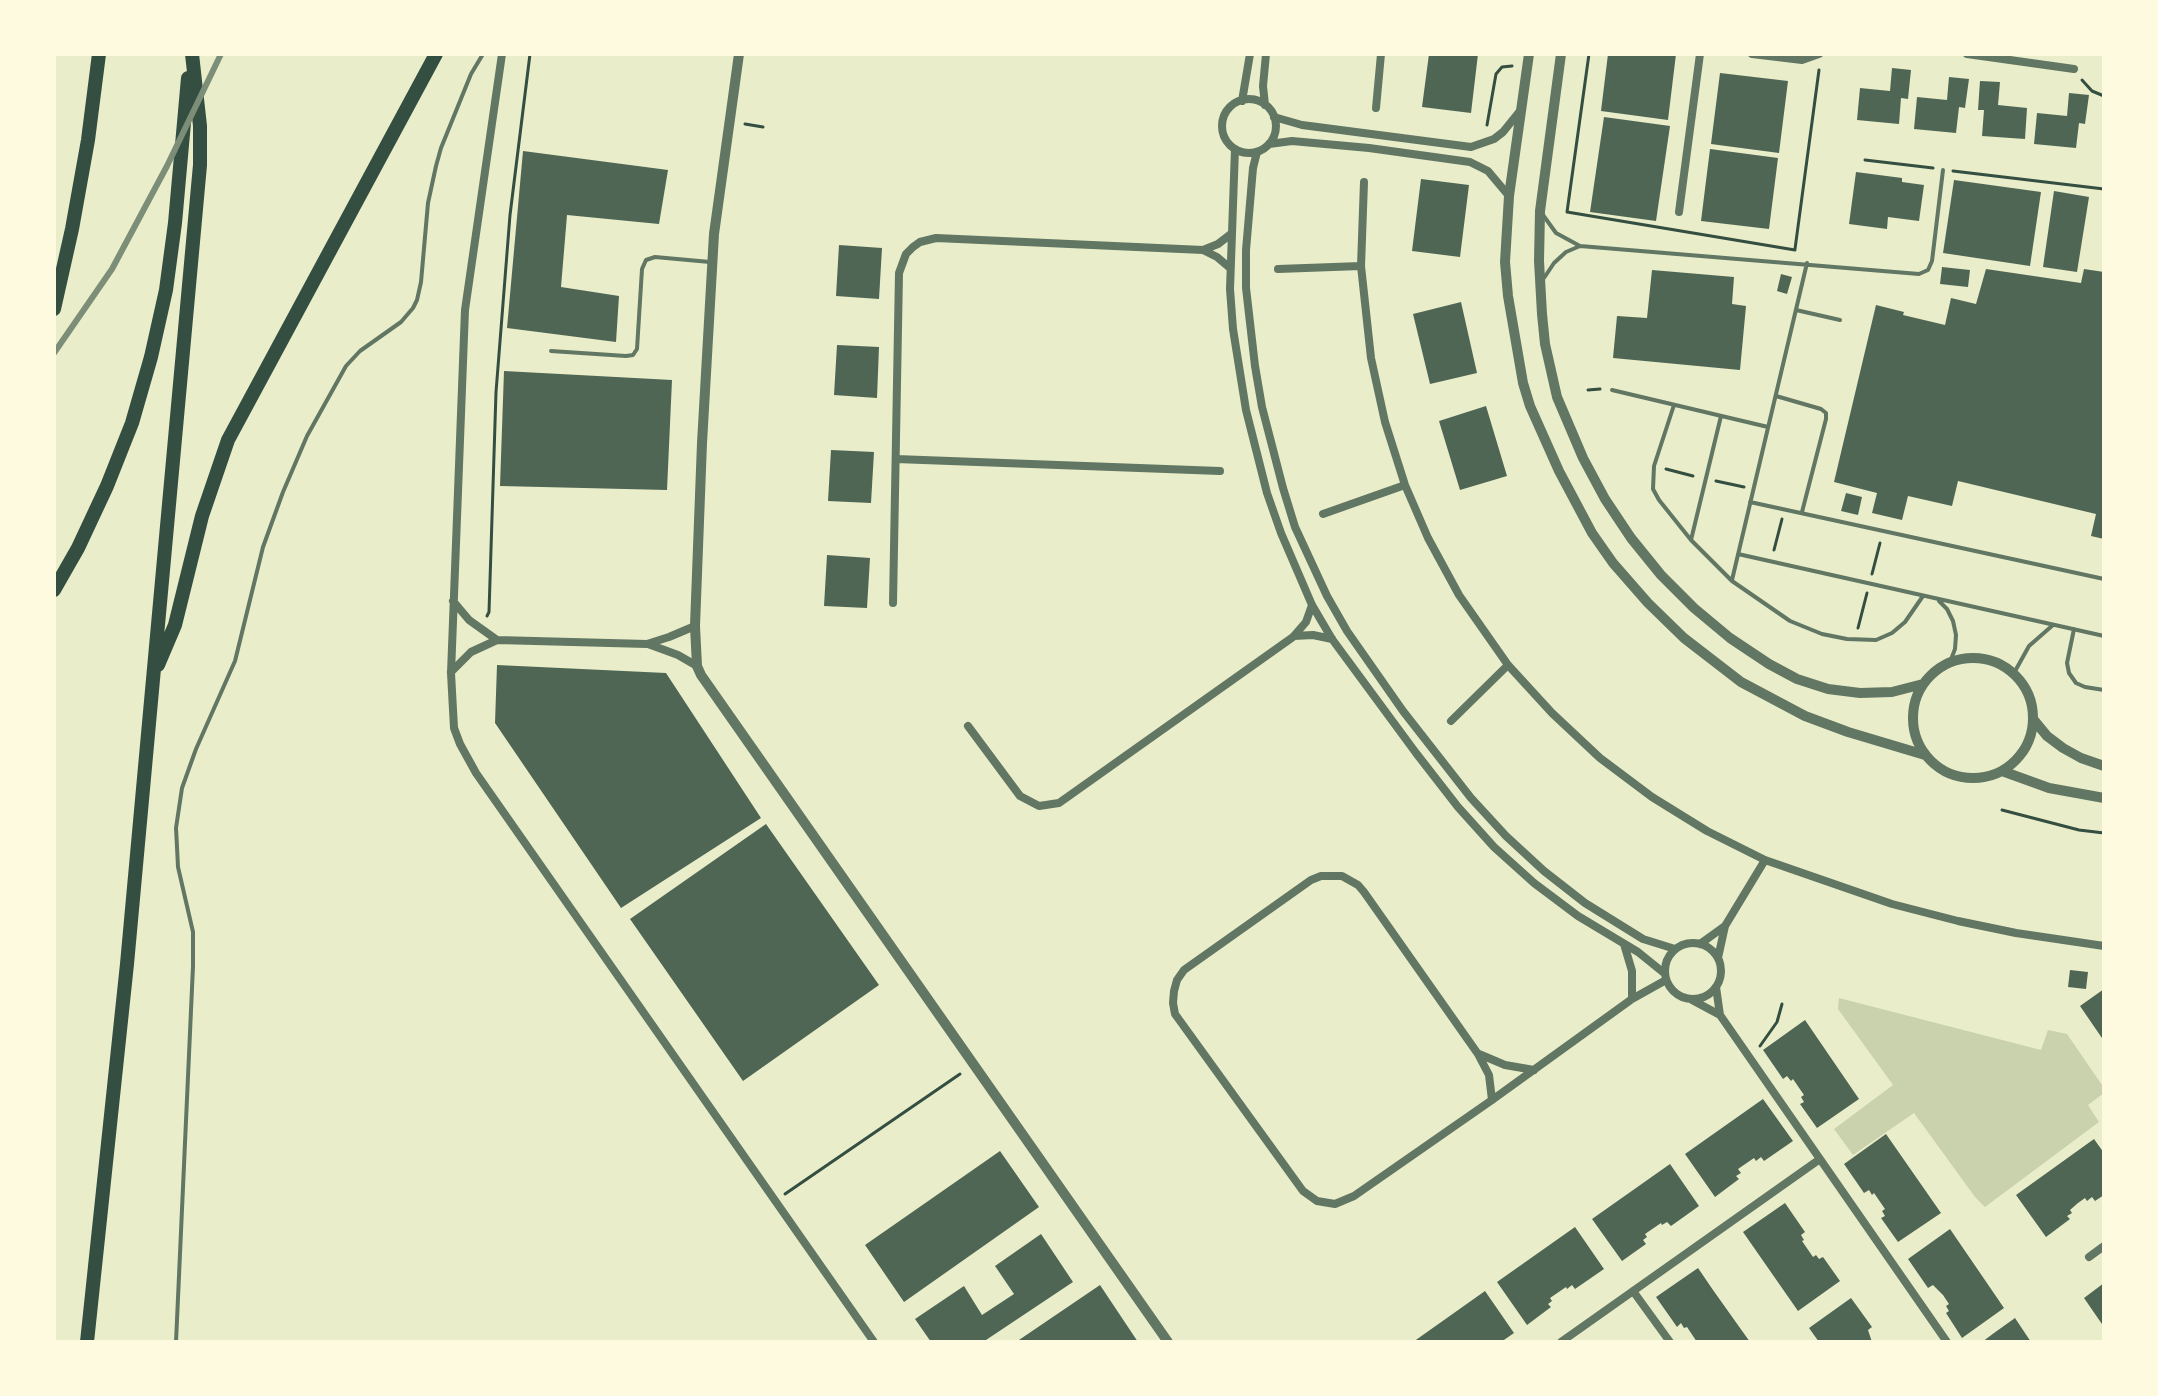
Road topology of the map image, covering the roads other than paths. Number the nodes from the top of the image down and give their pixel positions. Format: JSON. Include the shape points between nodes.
{"nodes":[{"id":1,"x":99,"y":54,"type":"edge"},
{"id":2,"x":192,"y":54,"type":"edge"},
{"id":3,"x":436,"y":54,"type":"edge"},
{"id":4,"x":483,"y":54,"type":"edge"},
{"id":5,"x":502,"y":54,"type":"edge"},
{"id":6,"x":739,"y":54,"type":"edge"},
{"id":7,"x":1250,"y":54,"type":"edge"},
{"id":8,"x":1266,"y":54,"type":"edge"},
{"id":9,"x":1381,"y":54,"type":"edge"},
{"id":10,"x":1529,"y":54,"type":"edge"},
{"id":11,"x":1561,"y":54,"type":"edge"},
{"id":12,"x":1700,"y":54,"type":"edge"},
{"id":13,"x":1752,"y":54,"type":"edge"},
{"id":14,"x":1819,"y":54,"type":"edge"},
{"id":15,"x":1967,"y":54,"type":"edge"},
{"id":16,"x":2074,"y":69,"type":"dead end"},
{"id":17,"x":1242,"y":101,"type":"junction"},
{"id":18,"x":1265,"y":105,"type":"junction"},
{"id":19,"x":1376,"y":108,"type":"dead end"},
{"id":20,"x":1520,"y":111,"type":"junction"},
{"id":21,"x":1274,"y":117,"type":"junction"},
{"id":22,"x":1269,"y":144,"type":"junction"},
{"id":23,"x":1235,"y":149,"type":"junction"},
{"id":24,"x":1257,"y":152,"type":"junction"},
{"id":25,"x":1943,"y":170,"type":"road end"},
{"id":26,"x":1364,"y":182,"type":"dead end"},
{"id":27,"x":1509,"y":196,"type":"junction"},
{"id":28,"x":1540,"y":211,"type":"junction"},
{"id":29,"x":1679,"y":212,"type":"dead end"},
{"id":30,"x":1231,"y":234,"type":"junction"},
{"id":31,"x":1580,"y":246,"type":"junction"},
{"id":32,"x":1203,"y":250,"type":"junction"},
{"id":33,"x":712,"y":262,"type":"junction"},
{"id":34,"x":1807,"y":263,"type":"junction"},
{"id":35,"x":1361,"y":266,"type":"junction"},
{"id":36,"x":1230,"y":268,"type":"junction"},
{"id":37,"x":1278,"y":269,"type":"dead end"},
{"id":38,"x":1540,"y":292,"type":"junction"},
{"id":39,"x":54,"y":309,"type":"edge"},
{"id":40,"x":1796,"y":310,"type":"junction"},
{"id":41,"x":1840,"y":320,"type":"dead end"},
{"id":42,"x":551,"y":351,"type":"dead end"},
{"id":43,"x":1612,"y":390,"type":"dead end"},
{"id":44,"x":1776,"y":396,"type":"junction"},
{"id":45,"x":1674,"y":405,"type":"junction"},
{"id":46,"x":1721,"y":416,"type":"junction"},
{"id":47,"x":1768,"y":427,"type":"junction"},
{"id":48,"x":896,"y":459,"type":"junction"},
{"id":49,"x":1220,"y":471,"type":"dead end"},
{"id":50,"x":1405,"y":485,"type":"junction"},
{"id":51,"x":1750,"y":502,"type":"junction"},
{"id":52,"x":1802,"y":512,"type":"junction"},
{"id":53,"x":1323,"y":514,"type":"dead end"},
{"id":54,"x":1691,"y":540,"type":"junction"},
{"id":55,"x":1738,"y":554,"type":"junction"},
{"id":56,"x":2104,"y":579,"type":"edge"},
{"id":57,"x":1732,"y":581,"type":"junction"},
{"id":58,"x":54,"y":590,"type":"edge"},
{"id":59,"x":1923,"y":596,"type":"junction"},
{"id":60,"x":453,"y":599,"type":"junction"},
{"id":61,"x":1937,"y":599,"type":"junction"},
{"id":62,"x":893,"y":603,"type":"dead end"},
{"id":63,"x":1312,"y":605,"type":"junction"},
{"id":64,"x":2053,"y":625,"type":"junction"},
{"id":65,"x":695,"y":626,"type":"junction"},
{"id":66,"x":2074,"y":629,"type":"junction"},
{"id":67,"x":2104,"y":636,"type":"edge"},
{"id":68,"x":1293,"y":637,"type":"junction"},
{"id":69,"x":1332,"y":639,"type":"junction"},
{"id":70,"x":497,"y":640,"type":"junction"},
{"id":71,"x":647,"y":644,"type":"junction"},
{"id":72,"x":1950,"y":662,"type":"junction"},
{"id":73,"x":1508,"y":665,"type":"junction"},
{"id":74,"x":697,"y":666,"type":"junction"},
{"id":75,"x":154,"y":672,"type":"junction"},
{"id":76,"x":451,"y":673,"type":"junction"},
{"id":77,"x":2014,"y":673,"type":"junction"},
{"id":78,"x":1923,"y":684,"type":"junction"},
{"id":79,"x":2104,"y":690,"type":"edge"},
{"id":80,"x":2033,"y":719,"type":"junction"},
{"id":81,"x":1451,"y":721,"type":"dead end"},
{"id":82,"x":968,"y":726,"type":"dead end"},
{"id":83,"x":1925,"y":755,"type":"junction"},
{"id":84,"x":2104,"y":766,"type":"edge"},
{"id":85,"x":2002,"y":771,"type":"junction"},
{"id":86,"x":2104,"y":798,"type":"edge"},
{"id":87,"x":1765,"y":860,"type":"junction"},
{"id":88,"x":1725,"y":926,"type":"junction"},
{"id":89,"x":1624,"y":944,"type":"junction"},
{"id":90,"x":1700,"y":944,"type":"junction"},
{"id":91,"x":2104,"y":946,"type":"edge"},
{"id":92,"x":1675,"y":949,"type":"junction"},
{"id":93,"x":1718,"y":959,"type":"junction"},
{"id":94,"x":1665,"y":977,"type":"junction"},
{"id":95,"x":1716,"y":987,"type":"junction"},
{"id":96,"x":1632,"y":999,"type":"junction"},
{"id":97,"x":1692,"y":1000,"type":"junction"},
{"id":98,"x":1720,"y":1015,"type":"junction"},
{"id":99,"x":1478,"y":1054,"type":"junction"},
{"id":100,"x":1534,"y":1070,"type":"junction"},
{"id":101,"x":1492,"y":1100,"type":"junction"},
{"id":102,"x":1820,"y":1159,"type":"junction"},
{"id":103,"x":2104,"y":1246,"type":"edge"},
{"id":104,"x":2089,"y":1257,"type":"dead end"},
{"id":105,"x":1633,"y":1291,"type":"junction"},
{"id":106,"x":87,"y":1342,"type":"edge"},
{"id":107,"x":176,"y":1342,"type":"edge"},
{"id":108,"x":874,"y":1342,"type":"edge"},
{"id":109,"x":1168,"y":1342,"type":"edge"},
{"id":110,"x":1561,"y":1342,"type":"edge"},
{"id":111,"x":1670,"y":1342,"type":"edge"},
{"id":112,"x":1947,"y":1342,"type":"edge"}],
"edges":[{"from":1,"to":39,"type":"highway","via":[[88,140]]},
{"from":2,"to":58,"type":"highway","via":[[166,290],[151,357],[107,486]]},
{"from":2,"to":75,"type":"highway","via":[[200,165]]},
{"from":3,"to":75,"type":"highway","via":[[228,440],[202,516],[175,625]]},
{"from":4,"to":107,"type":"lane","via":[[436,166],[417,300],[401,322],[346,366],[307,436],[263,547],[235,661],[182,788],[178,867],[193,932],[193,966]]},
{"from":5,"to":60,"type":"street","via":[[466,292]]},
{"from":6,"to":33,"type":"street"},
{"from":7,"to":17,"type":"street"},
{"from":8,"to":18,"type":"street"},
{"from":9,"to":19,"type":"street"},
{"from":10,"to":20,"type":"street"},
{"from":11,"to":28,"type":"street"},
{"from":12,"to":29,"type":"street"},
{"from":13,"to":14,"type":"street","via":[[1802,60]]},
{"from":15,"to":16,"type":"street"},
{"from":17,"to":18,"type":"street"},
{"from":17,"to":23,"type":"street","via":[[1226,112],[1223,121],[1225,137]]},
{"from":18,"to":21,"type":"street"},
{"from":20,"to":21,"type":"street","via":[[1503,132],[1471,147]]},
{"from":20,"to":27,"type":"street"},
{"from":21,"to":22,"type":"street"},
{"from":22,"to":24,"type":"street"},
{"from":22,"to":27,"type":"street","via":[[1292,141],[1470,162],[1488,171]]},
{"from":23,"to":24,"type":"street"},
{"from":23,"to":30,"type":"street"},
{"from":24,"to":92,"type":"street","via":[[1246,250],[1255,366],[1295,527],[1327,596],[1403,711],[1506,836],[1585,903],[1643,939]]},
{"from":25,"to":34,"type":"lane","via":[[1928,270],[1919,274]]},
{"from":26,"to":35,"type":"street"},
{"from":27,"to":83,"type":"street","via":[[1506,277],[1523,383],[1559,471],[1613,563],[1684,638],[1741,682],[1805,716]]},
{"from":28,"to":31,"type":"lane","via":[[1556,233]]},
{"from":28,"to":38,"type":"street"},
{"from":30,"to":32,"type":"street"},
{"from":30,"to":36,"type":"street"},
{"from":31,"to":34,"type":"lane"},
{"from":31,"to":38,"type":"lane","via":[[1554,263]]},
{"from":32,"to":36,"type":"street"},
{"from":32,"to":48,"type":"street","via":[[936,238],[920,242],[899,273]]},
{"from":33,"to":42,"type":"lane","via":[[646,260],[633,355]]},
{"from":33,"to":65,"type":"street"},
{"from":34,"to":40,"type":"lane"},
{"from":35,"to":37,"type":"street"},
{"from":35,"to":50,"type":"street","via":[[1371,358]]},
{"from":36,"to":63,"type":"street","via":[[1235,342],[1255,452]]},
{"from":38,"to":78,"type":"street","via":[[1550,369],[1568,425],[1605,499],[1661,575],[1730,638],[1797,679],[1860,693]]},
{"from":40,"to":41,"type":"lane"},
{"from":40,"to":44,"type":"lane"},
{"from":43,"to":45,"type":"lane"},
{"from":44,"to":47,"type":"lane"},
{"from":44,"to":52,"type":"lane","via":[[1826,413]]},
{"from":45,"to":46,"type":"lane"},
{"from":45,"to":54,"type":"lane","via":[[1654,466],[1653,489]]},
{"from":46,"to":47,"type":"lane"},
{"from":46,"to":54,"type":"lane"},
{"from":47,"to":51,"type":"lane"},
{"from":48,"to":49,"type":"street"},
{"from":48,"to":62,"type":"street"},
{"from":50,"to":53,"type":"street"},
{"from":50,"to":73,"type":"street","via":[[1459,595]]},
{"from":51,"to":52,"type":"lane"},
{"from":51,"to":55,"type":"lane"},
{"from":52,"to":56,"type":"lane"},
{"from":54,"to":57,"type":"lane"},
{"from":55,"to":57,"type":"lane"},
{"from":55,"to":59,"type":"lane"},
{"from":57,"to":59,"type":"lane","via":[[1790,621],[1847,639],[1876,640],[1892,633]]},
{"from":59,"to":61,"type":"lane"},
{"from":60,"to":70,"type":"street","via":[[469,620]]},
{"from":60,"to":76,"type":"street"},
{"from":61,"to":64,"type":"lane"},
{"from":61,"to":72,"type":"lane","via":[[1947,609],[1956,635]]},
{"from":63,"to":68,"type":"street"},
{"from":63,"to":69,"type":"street"},
{"from":64,"to":66,"type":"lane"},
{"from":64,"to":77,"type":"lane","via":[[2029,646]]},
{"from":65,"to":71,"type":"street"},
{"from":65,"to":74,"type":"street"},
{"from":66,"to":67,"type":"lane"},
{"from":66,"to":79,"type":"lane","via":[[2069,673],[2076,683]]},
{"from":68,"to":69,"type":"street"},
{"from":68,"to":82,"type":"street","via":[[1052,806],[1032,804],[1020,796]]},
{"from":69,"to":89,"type":"street","via":[[1494,847],[1578,916]]},
{"from":70,"to":71,"type":"street"},
{"from":70,"to":76,"type":"street","via":[[471,652]]},
{"from":71,"to":74,"type":"street"},
{"from":72,"to":77,"type":"street","via":[[1984,659]]},
{"from":72,"to":78,"type":"street"},
{"from":73,"to":81,"type":"street"},
{"from":73,"to":87,"type":"street","via":[[1600,758],[1707,831]]},
{"from":74,"to":109,"type":"street"},
{"from":75,"to":106,"type":"highway"},
{"from":76,"to":108,"type":"street","via":[[454,728],[467,759]]},
{"from":77,"to":80,"type":"street","via":[[2028,694]]},
{"from":78,"to":83,"type":"street","via":[[1913,728]]},
{"from":80,"to":84,"type":"street","via":[[2063,748]]},
{"from":80,"to":85,"type":"street","via":[[2025,749]]},
{"from":83,"to":85,"type":"street","via":[[1937,767],[1969,779]]},
{"from":85,"to":86,"type":"street","via":[[2049,788]]},
{"from":87,"to":88,"type":"street"},
{"from":87,"to":91,"type":"street","via":[[1892,904],[2016,933]]},
{"from":88,"to":90,"type":"street"},
{"from":88,"to":93,"type":"street"},
{"from":89,"to":94,"type":"street"},
{"from":89,"to":96,"type":"street","via":[[1632,971]]},
{"from":90,"to":92,"type":"street"},
{"from":90,"to":93,"type":"street"},
{"from":92,"to":94,"type":"street"},
{"from":93,"to":95,"type":"street"},
{"from":94,"to":96,"type":"street"},
{"from":94,"to":97,"type":"street","via":[[1676,994]]},
{"from":95,"to":97,"type":"street"},
{"from":95,"to":98,"type":"street"},
{"from":96,"to":100,"type":"street"},
{"from":97,"to":98,"type":"street"},
{"from":98,"to":102,"type":"street"},
{"from":99,"to":100,"type":"street"},
{"from":99,"to":101,"type":"street","via":[[1489,1075]]},
{"from":99,"to":101,"type":"street","via":[[1364,892],[1342,876],[1311,880],[1184,970],[1174,991],[1175,1014],[1303,1191],[1317,1201],[1335,1204],[1354,1196]]},
{"from":100,"to":101,"type":"street"},
{"from":102,"to":105,"type":"street"},
{"from":102,"to":112,"type":"street"},
{"from":103,"to":104,"type":"street"},
{"from":105,"to":110,"type":"street"},
{"from":105,"to":111,"type":"street"}]}
